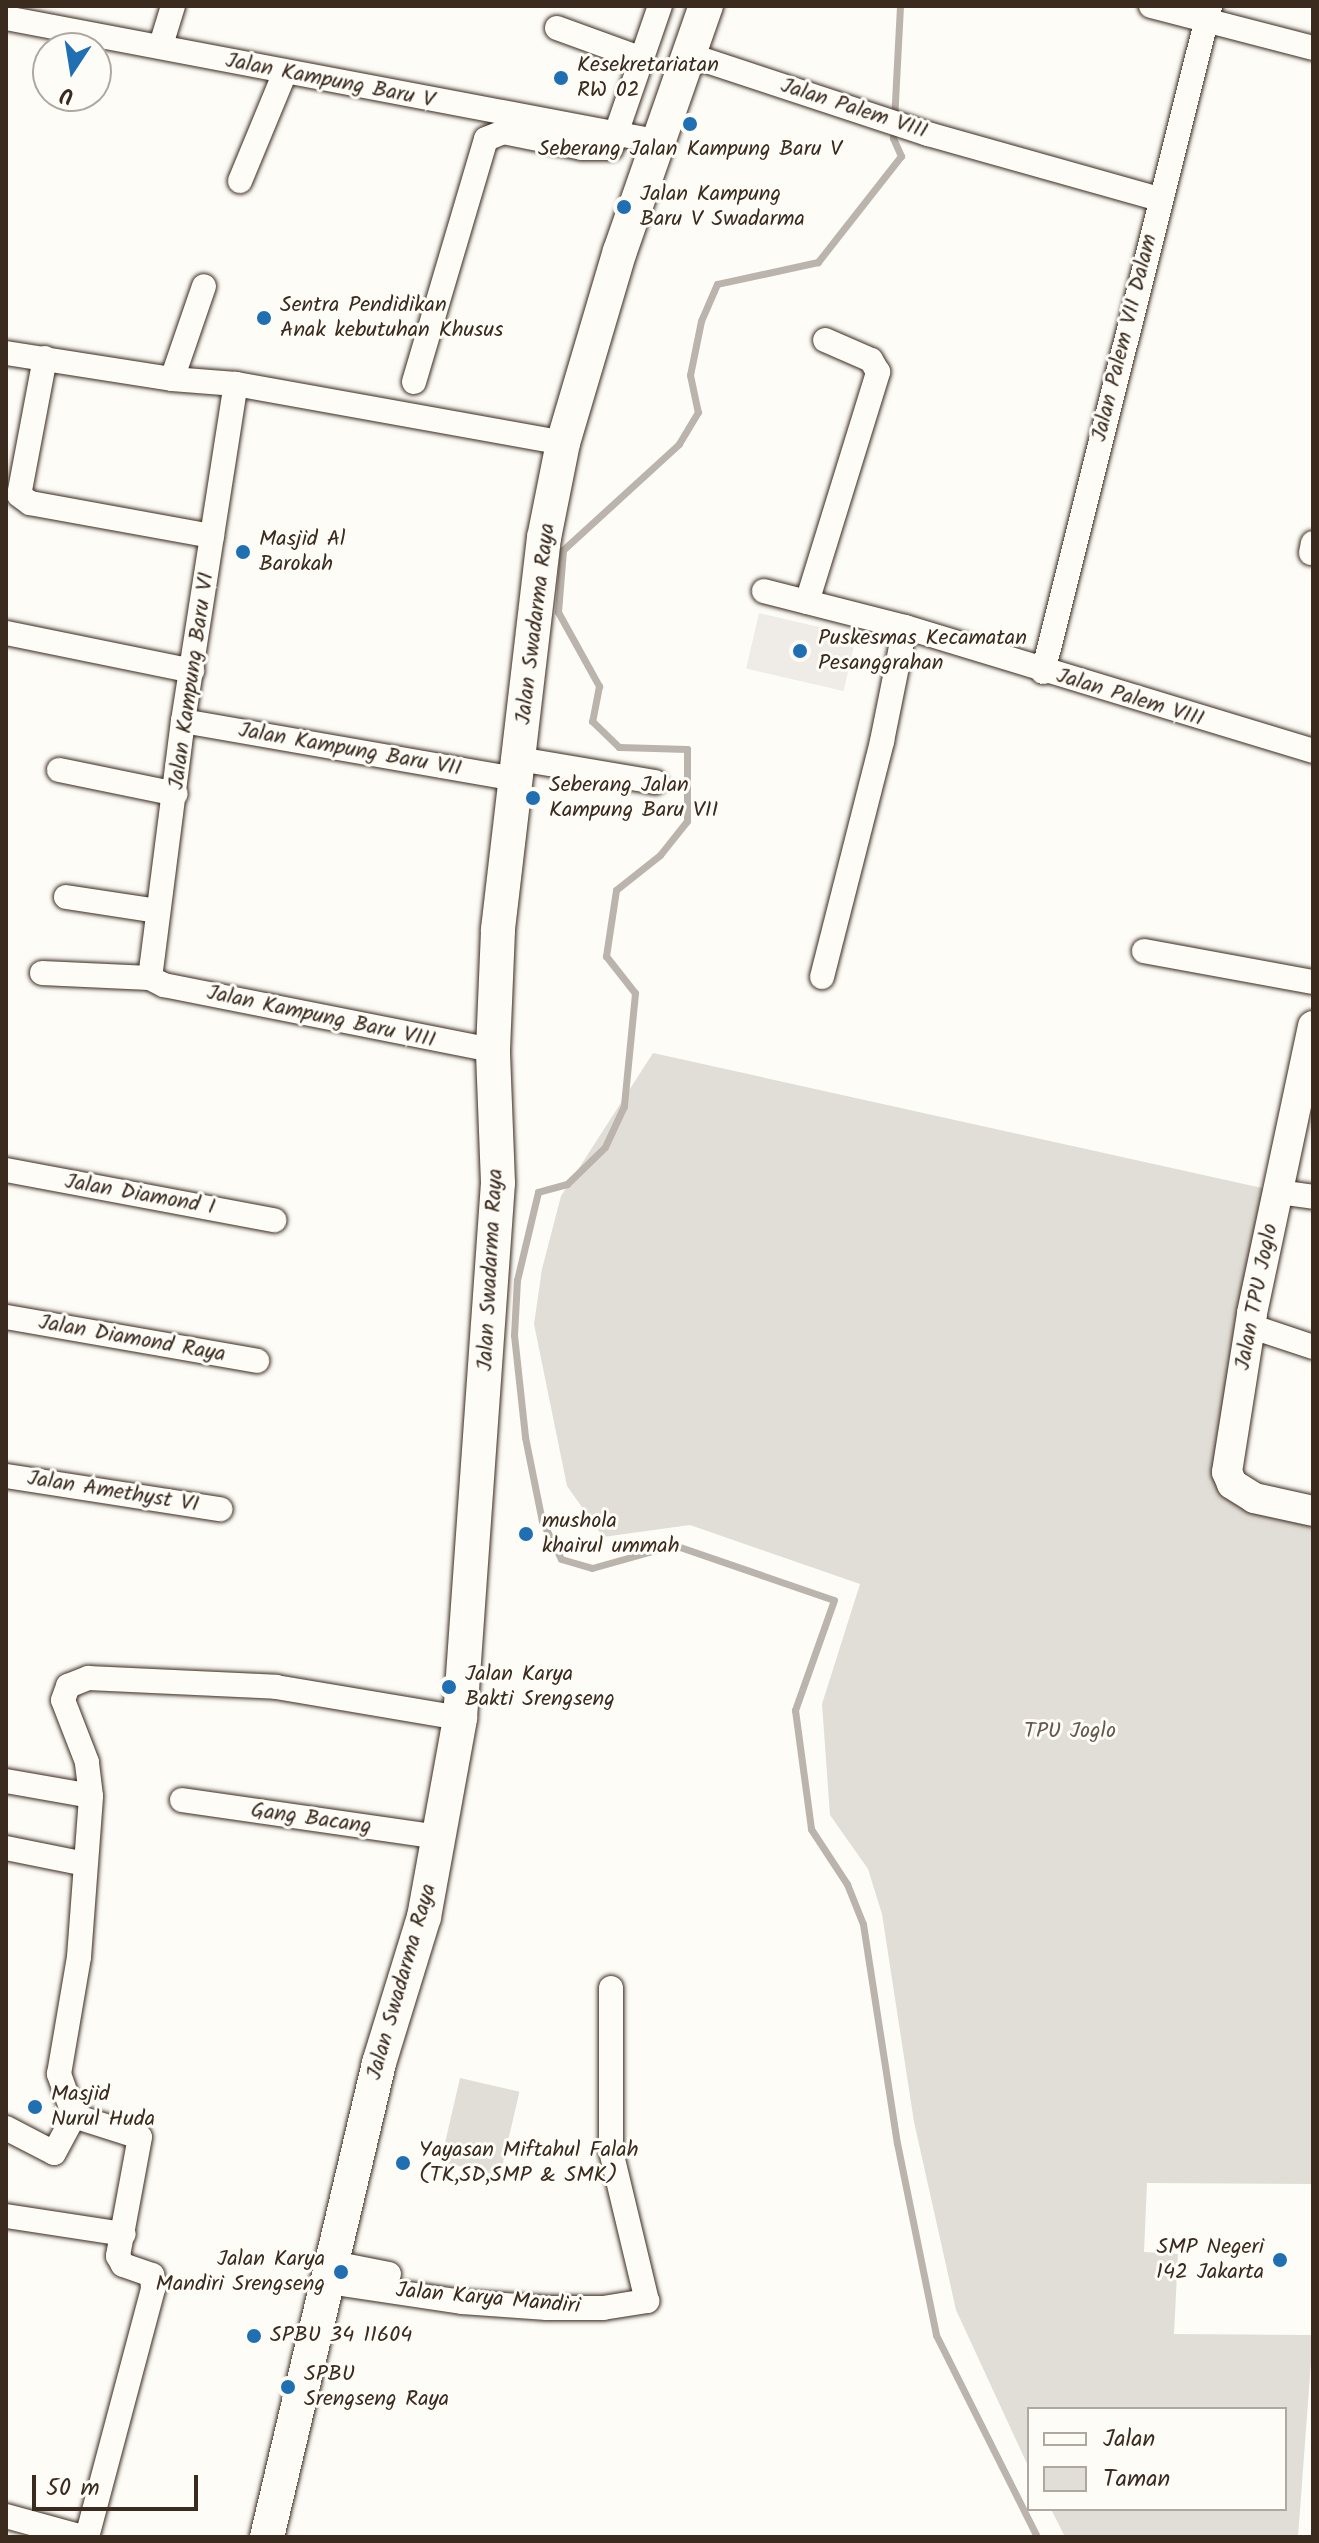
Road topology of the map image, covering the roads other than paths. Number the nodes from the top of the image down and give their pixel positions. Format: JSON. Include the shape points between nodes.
{"nodes":[{"id":1,"x":173,"y":6,"type":"edge"},
{"id":2,"x":660,"y":6,"type":"edge"},
{"id":3,"x":706,"y":6,"type":"edge"},
{"id":4,"x":1151,"y":6,"type":"edge"},
{"id":5,"x":1208,"y":13,"type":"edge"},
{"id":6,"x":6,"y":18,"type":"edge"},
{"id":7,"x":557,"y":28,"type":"dead end"},
{"id":8,"x":161,"y":45,"type":"junction"},
{"id":9,"x":1313,"y":48,"type":"edge"},
{"id":10,"x":689,"y":55,"type":"junction"},
{"id":11,"x":642,"y":59,"type":"junction"},
{"id":12,"x":284,"y":75,"type":"junction"},
{"id":13,"x":617,"y":134,"type":"junction"},
{"id":14,"x":655,"y":141,"type":"junction"},
{"id":15,"x":240,"y":181,"type":"dead end"},
{"id":16,"x":1159,"y":199,"type":"junction"},
{"id":17,"x":204,"y":286,"type":"dead end"},
{"id":18,"x":825,"y":340,"type":"dead end"},
{"id":19,"x":6,"y":353,"type":"edge"},
{"id":20,"x":45,"y":358,"type":"junction"},
{"id":21,"x":172,"y":379,"type":"junction"},
{"id":22,"x":414,"y":382,"type":"dead end"},
{"id":23,"x":236,"y":384,"type":"junction"},
{"id":24,"x":563,"y":443,"type":"junction"},
{"id":25,"x":212,"y":536,"type":"junction"},
{"id":26,"x":764,"y":591,"type":"dead end"},
{"id":27,"x":807,"y":602,"type":"junction"},
{"id":28,"x":905,"y":627,"type":"junction"},
{"id":29,"x":6,"y":633,"type":"edge"},
{"id":30,"x":192,"y":671,"type":"junction"},
{"id":31,"x":1043,"y":672,"type":"junction"},
{"id":32,"x":183,"y":721,"type":"junction"},
{"id":33,"x":1313,"y":751,"type":"edge"},
{"id":34,"x":518,"y":769,"type":"junction"},
{"id":35,"x":59,"y":770,"type":"dead end"},
{"id":36,"x":655,"y":782,"type":"dead end"},
{"id":37,"x":176,"y":794,"type":"junction"},
{"id":38,"x":66,"y":897,"type":"dead end"},
{"id":39,"x":157,"y":911,"type":"junction"},
{"id":40,"x":1144,"y":951,"type":"dead end"},
{"id":41,"x":42,"y":973,"type":"dead end"},
{"id":42,"x":822,"y":977,"type":"dead end"},
{"id":43,"x":150,"y":978,"type":"junction"},
{"id":44,"x":1313,"y":982,"type":"edge"},
{"id":45,"x":1313,"y":1026,"type":"edge"},
{"id":46,"x":493,"y":1050,"type":"junction"},
{"id":47,"x":1308,"y":1078,"type":"edge"},
{"id":48,"x":6,"y":1170,"type":"edge"},
{"id":49,"x":1279,"y":1192,"type":"junction"},
{"id":50,"x":1313,"y":1197,"type":"edge"},
{"id":51,"x":274,"y":1220,"type":"dead end"},
{"id":52,"x":6,"y":1317,"type":"edge"},
{"id":53,"x":1250,"y":1326,"type":"junction"},
{"id":54,"x":1313,"y":1347,"type":"edge"},
{"id":55,"x":257,"y":1361,"type":"dead end"},
{"id":56,"x":6,"y":1476,"type":"edge"},
{"id":57,"x":220,"y":1509,"type":"dead end"},
{"id":58,"x":1313,"y":1511,"type":"edge"},
{"id":59,"x":460,"y":1718,"type":"junction"},
{"id":60,"x":6,"y":1781,"type":"edge"},
{"id":61,"x":91,"y":1796,"type":"junction"},
{"id":62,"x":182,"y":1800,"type":"dead end"},
{"id":63,"x":440,"y":1837,"type":"junction"},
{"id":64,"x":6,"y":1848,"type":"edge"},
{"id":65,"x":85,"y":1864,"type":"junction"},
{"id":66,"x":611,"y":1988,"type":"dead end"},
{"id":67,"x":74,"y":2116,"type":"junction"},
{"id":68,"x":6,"y":2128,"type":"edge"},
{"id":69,"x":6,"y":2216,"type":"edge"},
{"id":70,"x":124,"y":2234,"type":"junction"},
{"id":71,"x":330,"y":2272,"type":"junction"},
{"id":72,"x":389,"y":2274,"type":"dead end"},
{"id":73,"x":6,"y":2516,"type":"edge"},
{"id":74,"x":85,"y":2537,"type":"edge"},
{"id":75,"x":267,"y":2537,"type":"edge"}],
"edges":[{"from":1,"to":8,"type":"street"},
{"from":2,"to":11,"type":"street"},
{"from":3,"to":10,"type":"main road","name":"Jalan Swadarma Raya"},
{"from":4,"to":5,"type":"street"},
{"from":5,"to":9,"type":"street"},
{"from":5,"to":16,"type":"street","name":"Jalan Palem VII Dalam"},
{"from":6,"to":8,"type":"street","name":"Jalan Kampung Baru V"},
{"from":7,"to":11,"type":"street"},
{"from":8,"to":12,"type":"street","name":"Jalan Kampung Baru V"},
{"from":10,"to":14,"type":"main road","name":"Jalan Swadarma Raya"},
{"from":10,"to":16,"type":"street","name":"Jalan Palem VIII","via":[[925,133]]},
{"from":11,"to":13,"type":"street"},
{"from":12,"to":13,"type":"street","name":"Jalan Kampung Baru V"},
{"from":12,"to":15,"type":"street"},
{"from":13,"to":14,"type":"street","name":"Jalan Kampung Baru V"},
{"from":13,"to":22,"type":"street","via":[[611,148],[582,148],[503,132],[486,139]]},
{"from":14,"to":24,"type":"main road","name":"Jalan Swadarma Raya"},
{"from":16,"to":31,"type":"street","name":"Jalan Palem VII Dalam"},
{"from":17,"to":21,"type":"street"},
{"from":18,"to":27,"type":"street","via":[[871,360],[878,372]]},
{"from":19,"to":20,"type":"street"},
{"from":20,"to":21,"type":"street"},
{"from":20,"to":25,"type":"street","via":[[19,495],[30,503]]},
{"from":21,"to":23,"type":"street"},
{"from":23,"to":24,"type":"street"},
{"from":23,"to":25,"type":"street","name":"Jalan Kampung Baru VI"},
{"from":24,"to":34,"type":"main road","name":"Jalan Swadarma Raya","via":[[544,538]]},
{"from":25,"to":30,"type":"street","name":"Jalan Kampung Baru VI"},
{"from":26,"to":27,"type":"street","name":"Jalan Palem VIII"},
{"from":27,"to":28,"type":"street","name":"Jalan Palem VIII"},
{"from":28,"to":31,"type":"street","name":"Jalan Palem VIII"},
{"from":28,"to":42,"type":"street"},
{"from":29,"to":30,"type":"street"},
{"from":30,"to":32,"type":"street","name":"Jalan Kampung Baru VI"},
{"from":31,"to":33,"type":"street","name":"Jalan Palem VIII"},
{"from":32,"to":34,"type":"street","name":"Jalan Kampung Baru VII"},
{"from":32,"to":37,"type":"street","name":"Jalan Kampung Baru VI"},
{"from":34,"to":36,"type":"street","name":"Jalan Kampung Baru VII"},
{"from":34,"to":46,"type":"main road","name":"Jalan Swadarma Raya","via":[[498,929]]},
{"from":35,"to":37,"type":"street"},
{"from":37,"to":39,"type":"street","name":"Jalan Kampung Baru VI"},
{"from":38,"to":39,"type":"street"},
{"from":39,"to":43,"type":"street","name":"Jalan Kampung Baru VI"},
{"from":40,"to":44,"type":"street"},
{"from":41,"to":43,"type":"street","name":"Jalan Kampung Baru VIII"},
{"from":43,"to":46,"type":"street","name":"Jalan Kampung Baru VIII"},
{"from":45,"to":47,"type":"street","name":"Jalan TPU Joglo"},
{"from":46,"to":59,"type":"main road","name":"Jalan Swadarma Raya","via":[[498,1183]]},
{"from":47,"to":49,"type":"street","name":"Jalan TPU Joglo"},
{"from":48,"to":51,"type":"street","name":"Jalan Diamond I"},
{"from":49,"to":50,"type":"street"},
{"from":49,"to":53,"type":"street","name":"Jalan TPU Joglo"},
{"from":52,"to":55,"type":"street","name":"Jalan Diamond Raya"},
{"from":53,"to":54,"type":"street"},
{"from":53,"to":58,"type":"street","name":"Jalan TPU Joglo","via":[[1227,1472],[1232,1484],[1254,1498]]},
{"from":56,"to":57,"type":"street","name":"Jalan Amethyst VI"},
{"from":59,"to":61,"type":"street","via":[[276,1687],[76,1680],[63,1700],[87,1762]]},
{"from":59,"to":63,"type":"main road","name":"Jalan Swadarma Raya"},
{"from":60,"to":61,"type":"street"},
{"from":61,"to":65,"type":"street"},
{"from":62,"to":63,"type":"street","name":"Gang Bacang"},
{"from":63,"to":71,"type":"main road","name":"Jalan Swadarma Raya","via":[[424,1917],[379,2063]]},
{"from":64,"to":65,"type":"street"},
{"from":65,"to":67,"type":"street","via":[[79,1957],[59,2074]]},
{"from":66,"to":71,"type":"street","name":"Jalan Karya Mandiri","via":[[611,2151],[648,2300],[603,2308],[462,2302]]},
{"from":67,"to":68,"type":"street","via":[[54,2153]]},
{"from":67,"to":70,"type":"street","via":[[140,2137]]},
{"from":69,"to":70,"type":"street"},
{"from":70,"to":74,"type":"street","via":[[119,2262],[152,2275]]},
{"from":71,"to":72,"type":"street"},
{"from":71,"to":75,"type":"main road","name":"Jalan Swadarma Raya"},
{"from":73,"to":74,"type":"street"}]}
